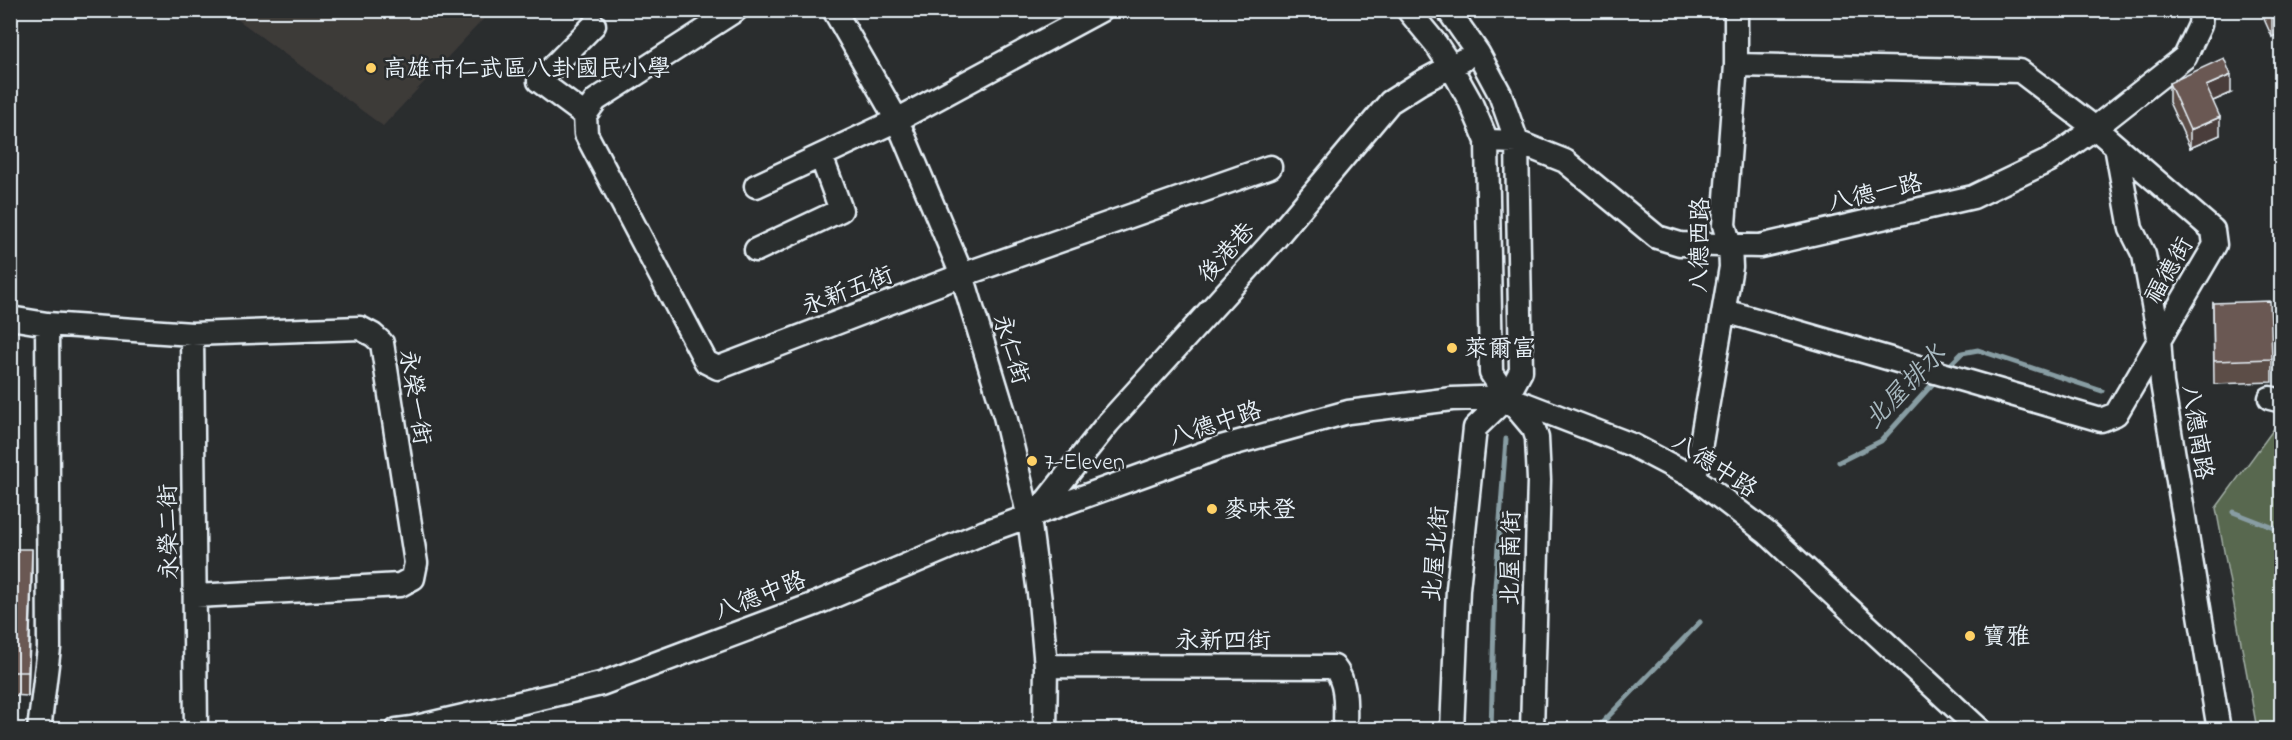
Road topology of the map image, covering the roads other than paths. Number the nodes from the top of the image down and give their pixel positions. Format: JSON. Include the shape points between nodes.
{"nodes":[{"id":1,"x":736,"y":10,"type":"edge"},
{"id":2,"x":834,"y":10,"type":"edge"},
{"id":3,"x":1101,"y":10,"type":"edge"},
{"id":4,"x":1408,"y":10,"type":"edge"},
{"id":5,"x":1448,"y":10,"type":"edge"},
{"id":6,"x":1736,"y":10,"type":"edge"},
{"id":7,"x":2202,"y":10,"type":"edge"},
{"id":8,"x":594,"y":26,"type":"dead end"},
{"id":9,"x":1478,"y":53,"type":"junction"},
{"id":10,"x":1736,"y":64,"type":"junction"},
{"id":11,"x":1451,"y":66,"type":"junction"},
{"id":12,"x":585,"y":115,"type":"junction"},
{"id":13,"x":897,"y":120,"type":"junction"},
{"id":14,"x":2095,"y":128,"type":"junction"},
{"id":15,"x":1487,"y":141,"type":"junction"},
{"id":16,"x":1517,"y":142,"type":"junction"},
{"id":17,"x":2116,"y":146,"type":"junction"},
{"id":18,"x":821,"y":156,"type":"junction"},
{"id":19,"x":1270,"y":167,"type":"dead end"},
{"id":20,"x":756,"y":186,"type":"dead end"},
{"id":21,"x":1730,"y":246,"type":"junction"},
{"id":22,"x":756,"y":250,"type":"dead end"},
{"id":23,"x":962,"y":275,"type":"junction"},
{"id":24,"x":1725,"y":311,"type":"junction"},
{"id":25,"x":10,"y":318,"type":"edge"},
{"id":26,"x":47,"y":324,"type":"junction"},
{"id":27,"x":192,"y":334,"type":"junction"},
{"id":28,"x":2159,"y":337,"type":"junction"},
{"id":29,"x":1507,"y":398,"type":"junction"},
{"id":30,"x":1695,"y":478,"type":"junction"},
{"id":31,"x":1032,"y":517,"type":"junction"},
{"id":32,"x":196,"y":596,"type":"junction"},
{"id":33,"x":1046,"y":666,"type":"junction"},
{"id":34,"x":1532,"y":728,"type":"edge"},
{"id":35,"x":39,"y":729,"type":"edge"},
{"id":36,"x":196,"y":729,"type":"edge"},
{"id":37,"x":407,"y":729,"type":"edge"},
{"id":38,"x":1045,"y":729,"type":"edge"},
{"id":39,"x":1345,"y":729,"type":"edge"},
{"id":40,"x":1452,"y":729,"type":"edge"},
{"id":41,"x":1980,"y":729,"type":"edge"},
{"id":42,"x":2220,"y":729,"type":"edge"}],
"edges":[{"from":1,"to":12,"type":"street","via":[[596,100]]},
{"from":2,"to":13,"type":"street","name":"永仁街"},
{"from":3,"to":13,"type":"street"},
{"from":4,"to":11,"type":"street"},
{"from":5,"to":9,"type":"street"},
{"from":6,"to":10,"type":"street","name":"八德西路"},
{"from":7,"to":14,"type":"street","name":"八德一路","via":[[2200,25],[2185,57]]},
{"from":8,"to":12,"type":"street","via":[[539,81]]},
{"from":9,"to":11,"type":"street","name":"後港巷"},
{"from":9,"to":16,"type":"street","via":[[1500,94]]},
{"from":10,"to":14,"type":"street","name":"福德街","via":[[2020,71]]},
{"from":10,"to":21,"type":"street","name":"八德西路","via":[[1724,225]]},
{"from":11,"to":15,"type":"street"},
{"from":11,"to":31,"type":"street","name":"後港巷","via":[[1390,102],[1275,239],[1108,423]]},
{"from":12,"to":23,"type":"street","name":"永新五街","via":[[586,134],[706,362],[718,368]]},
{"from":13,"to":18,"type":"street"},
{"from":13,"to":23,"type":"street","name":"永仁街"},
{"from":14,"to":17,"type":"street","name":"福德街"},
{"from":14,"to":21,"type":"street","name":"八德一路","via":[[2050,160],[1973,197],[1760,246]]},
{"from":15,"to":16,"type":"street","name":"八德一路"},
{"from":15,"to":29,"type":"street","via":[[1491,373]]},
{"from":16,"to":21,"type":"street","name":"八德一路","via":[[1565,161],[1657,237],[1680,244]]},
{"from":16,"to":29,"type":"street","via":[[1521,371]]},
{"from":17,"to":28,"type":"street","name":"八德南路","via":[[2131,229],[2144,255]]},
{"from":17,"to":28,"type":"street","name":"福德街","via":[[2213,230],[2215,238],[2215,245]]},
{"from":18,"to":20,"type":"street"},
{"from":18,"to":22,"type":"street","via":[[841,210]]},
{"from":19,"to":23,"type":"street","name":"永新五街"},
{"from":21,"to":24,"type":"street","name":"八德西路"},
{"from":23,"to":31,"type":"street","name":"永仁街"},
{"from":24,"to":28,"type":"street","name":"福德街","via":[[2094,419],[2116,414]]},
{"from":24,"to":30,"type":"street","name":"八德西路"},
{"from":25,"to":26,"type":"street","name":"永榮一街"},
{"from":26,"to":27,"type":"street","name":"永榮一街"},
{"from":26,"to":35,"type":"street","via":[[49,648]]},
{"from":27,"to":32,"type":"street","name":"永榮二街"},
{"from":27,"to":32,"type":"street","name":"永榮一街","via":[[360,328],[382,343],[416,563],[413,578],[400,585]]},
{"from":28,"to":42,"type":"street","name":"八德南路","via":[[2162,383]]},
{"from":29,"to":30,"type":"street","name":"八德中路","via":[[1632,445]]},
{"from":29,"to":31,"type":"street","name":"八德中路","via":[[1452,399],[1313,420],[1221,447]]},
{"from":29,"to":34,"type":"street","name":"北屋南街","via":[[1537,438]]},
{"from":29,"to":40,"type":"street","name":"北屋北街","via":[[1475,428],[1458,589]]},
{"from":30,"to":41,"type":"street","name":"八德中路","via":[[1767,533]]},
{"from":31,"to":33,"type":"street","name":"永仁街"},
{"from":31,"to":37,"type":"street","name":"八德中路","via":[[601,684]]},
{"from":32,"to":36,"type":"street","name":"永榮二街"},
{"from":33,"to":38,"type":"street","name":"永仁街"},
{"from":33,"to":39,"type":"street","name":"永新四街","via":[[1334,667],[1341,675],[1345,691]]}]}
